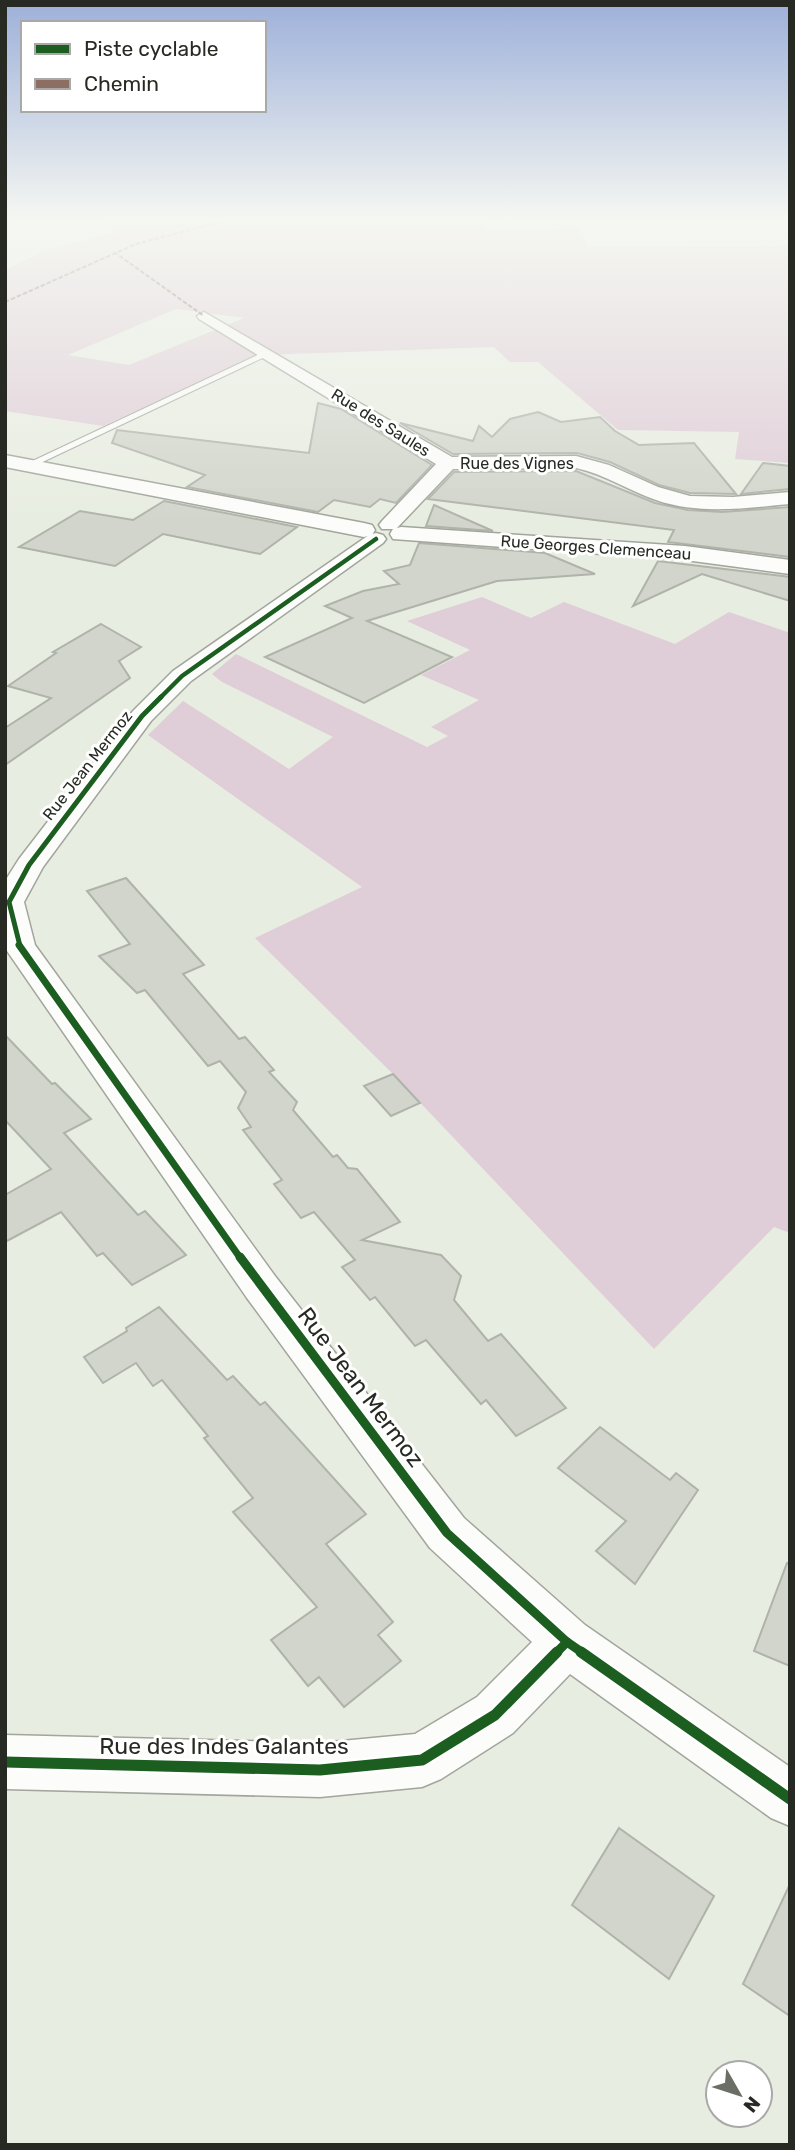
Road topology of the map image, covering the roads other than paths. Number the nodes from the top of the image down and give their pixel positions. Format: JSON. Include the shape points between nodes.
{"nodes":[{"id":1,"x":213,"y":321,"type":"edge"},
{"id":2,"x":269,"y":354,"type":"junction"},
{"id":3,"x":5,"y":461,"type":"edge"},
{"id":4,"x":447,"y":463,"type":"junction"},
{"id":5,"x":29,"y":465,"type":"junction"},
{"id":6,"x":790,"y":498,"type":"edge"},
{"id":7,"x":382,"y":532,"type":"junction"},
{"id":8,"x":790,"y":567,"type":"edge"},
{"id":9,"x":7,"y":901,"type":"edge"},
{"id":10,"x":567,"y":1642,"type":"junction"},
{"id":11,"x":5,"y":1762,"type":"edge"},
{"id":12,"x":790,"y":1799,"type":"edge"}],
"edges":[{"from":1,"to":2,"type":"street","name":"Rue des Saules"},
{"from":2,"to":4,"type":"street","name":"Rue des Saules"},
{"from":2,"to":5,"type":"lane"},
{"from":3,"to":5,"type":"street","name":"Rue Georges Clemenceau"},
{"from":4,"to":6,"type":"street","name":"Rue des Vignes","via":[[576,462],[677,500]]},
{"from":4,"to":7,"type":"street","name":"Rue des Saules"},
{"from":5,"to":7,"type":"street","name":"Rue Georges Clemenceau"},
{"from":7,"to":8,"type":"street","name":"Rue Georges Clemenceau","via":[[685,552]]},
{"from":7,"to":9,"type":"street","name":"Rue Jean Mermoz","via":[[182,676],[142,716]]},
{"from":9,"to":10,"type":"street","name":"Rue Jean Mermoz","via":[[19,945],[261,1287],[447,1533]]},
{"from":10,"to":11,"type":"street","name":"Rue des Indes Galantes","via":[[495,1715],[422,1759],[320,1770]]},
{"from":10,"to":12,"type":"street","name":"Rue Jean Mermoz"}]}
